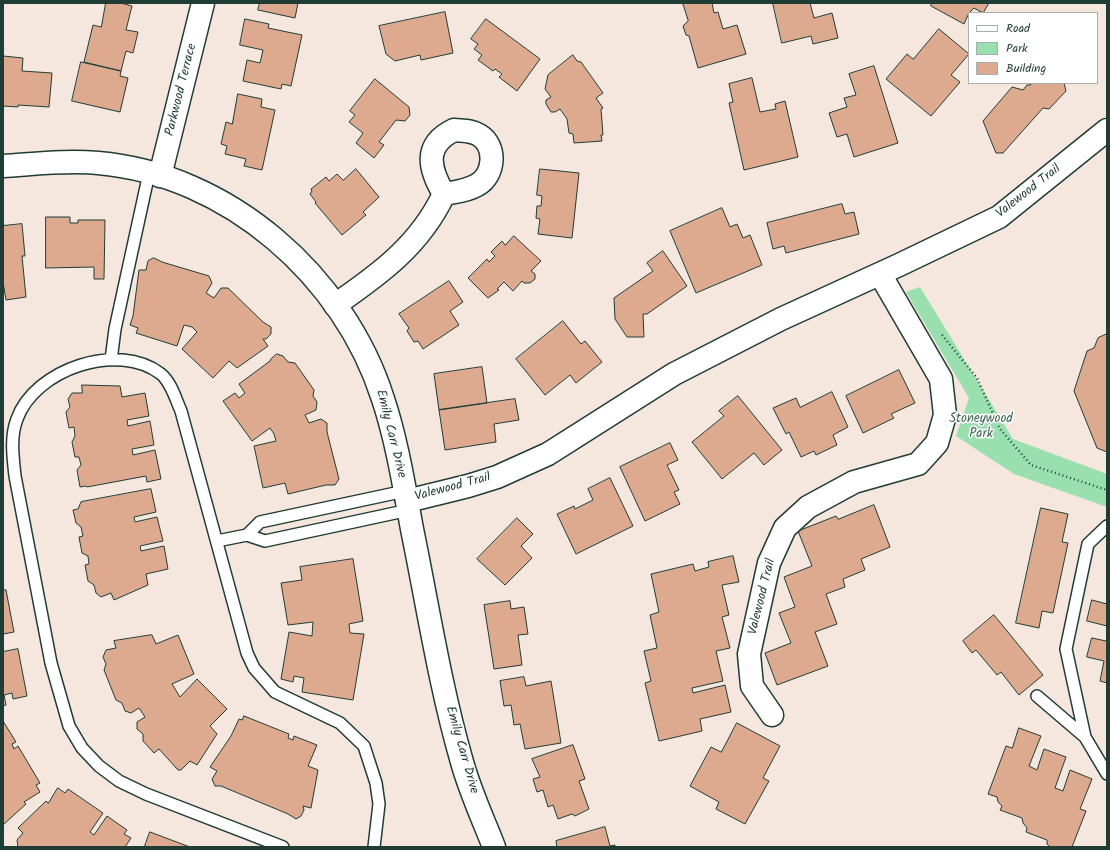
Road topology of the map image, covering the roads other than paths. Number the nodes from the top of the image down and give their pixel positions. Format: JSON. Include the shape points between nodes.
{"nodes":[{"id":1,"x":203,"y":3,"type":"edge"},
{"id":2,"x":1107,"y":130,"type":"edge"},
{"id":3,"x":3,"y":166,"type":"edge"},
{"id":4,"x":155,"y":175,"type":"junction"},
{"id":5,"x":444,"y":194,"type":"dead end"},
{"id":6,"x":880,"y":274,"type":"junction"},
{"id":7,"x":335,"y":306,"type":"junction"},
{"id":8,"x":111,"y":360,"type":"junction"},
{"id":9,"x":407,"y":501,"type":"junction"},
{"id":10,"x":1107,"y":526,"type":"edge"},
{"id":11,"x":247,"y":535,"type":"junction"},
{"id":12,"x":217,"y":541,"type":"junction"},
{"id":13,"x":1037,"y":696,"type":"dead end"},
{"id":14,"x":772,"y":715,"type":"dead end"},
{"id":15,"x":1085,"y":737,"type":"junction"},
{"id":16,"x":1107,"y":774,"type":"edge"},
{"id":17,"x":283,"y":847,"type":"edge"},
{"id":18,"x":374,"y":847,"type":"edge"},
{"id":19,"x":494,"y":847,"type":"edge"}],
"edges":[{"from":1,"to":4,"type":"street","name":"Parkwood Terrace"},
{"from":2,"to":6,"type":"street","name":"Valewood Trail","via":[[999,217]]},
{"from":3,"to":4,"type":"street","name":"Emily Carr Drive","via":[[100,163]]},
{"from":4,"to":7,"type":"street","name":"Emily Carr Drive","via":[[198,190],[249,218],[294,256],[315,278]]},
{"from":4,"to":8,"type":"lane","via":[[115,329]]},
{"from":5,"to":7,"type":"street","via":[[435,214],[411,245],[382,272]]},
{"from":6,"to":9,"type":"street","name":"Valewood Trail","via":[[781,319],[674,374],[548,454],[496,477]]},
{"from":6,"to":14,"type":"street","name":"Valewood Trail","via":[[941,379],[945,415],[937,443],[918,464],[854,482],[808,506],[785,528],[769,562],[749,654],[752,686]]},
{"from":7,"to":9,"type":"street","name":"Emily Carr Drive","via":[[359,342],[383,398]]},
{"from":8,"to":12,"type":"lane","via":[[139,362],[149,366],[162,375],[171,389],[181,411]]},
{"from":8,"to":17,"type":"lane","via":[[77,367],[51,379],[25,402],[13,433],[17,483],[50,663],[67,719],[82,748],[99,766],[119,781]]},
{"from":9,"to":11,"type":"lane","via":[[265,540]]},
{"from":9,"to":11,"type":"lane","via":[[260,522]]},
{"from":9,"to":19,"type":"street","name":"Emily Carr Drive","via":[[452,722],[463,764]]},
{"from":10,"to":15,"type":"lane","via":[[1088,544],[1066,649]]},
{"from":11,"to":12,"type":"lane"},
{"from":12,"to":18,"type":"lane","via":[[254,668],[275,692],[340,723],[364,746],[376,783],[379,804]]},
{"from":13,"to":15,"type":"lane"},
{"from":15,"to":16,"type":"lane"}]}
